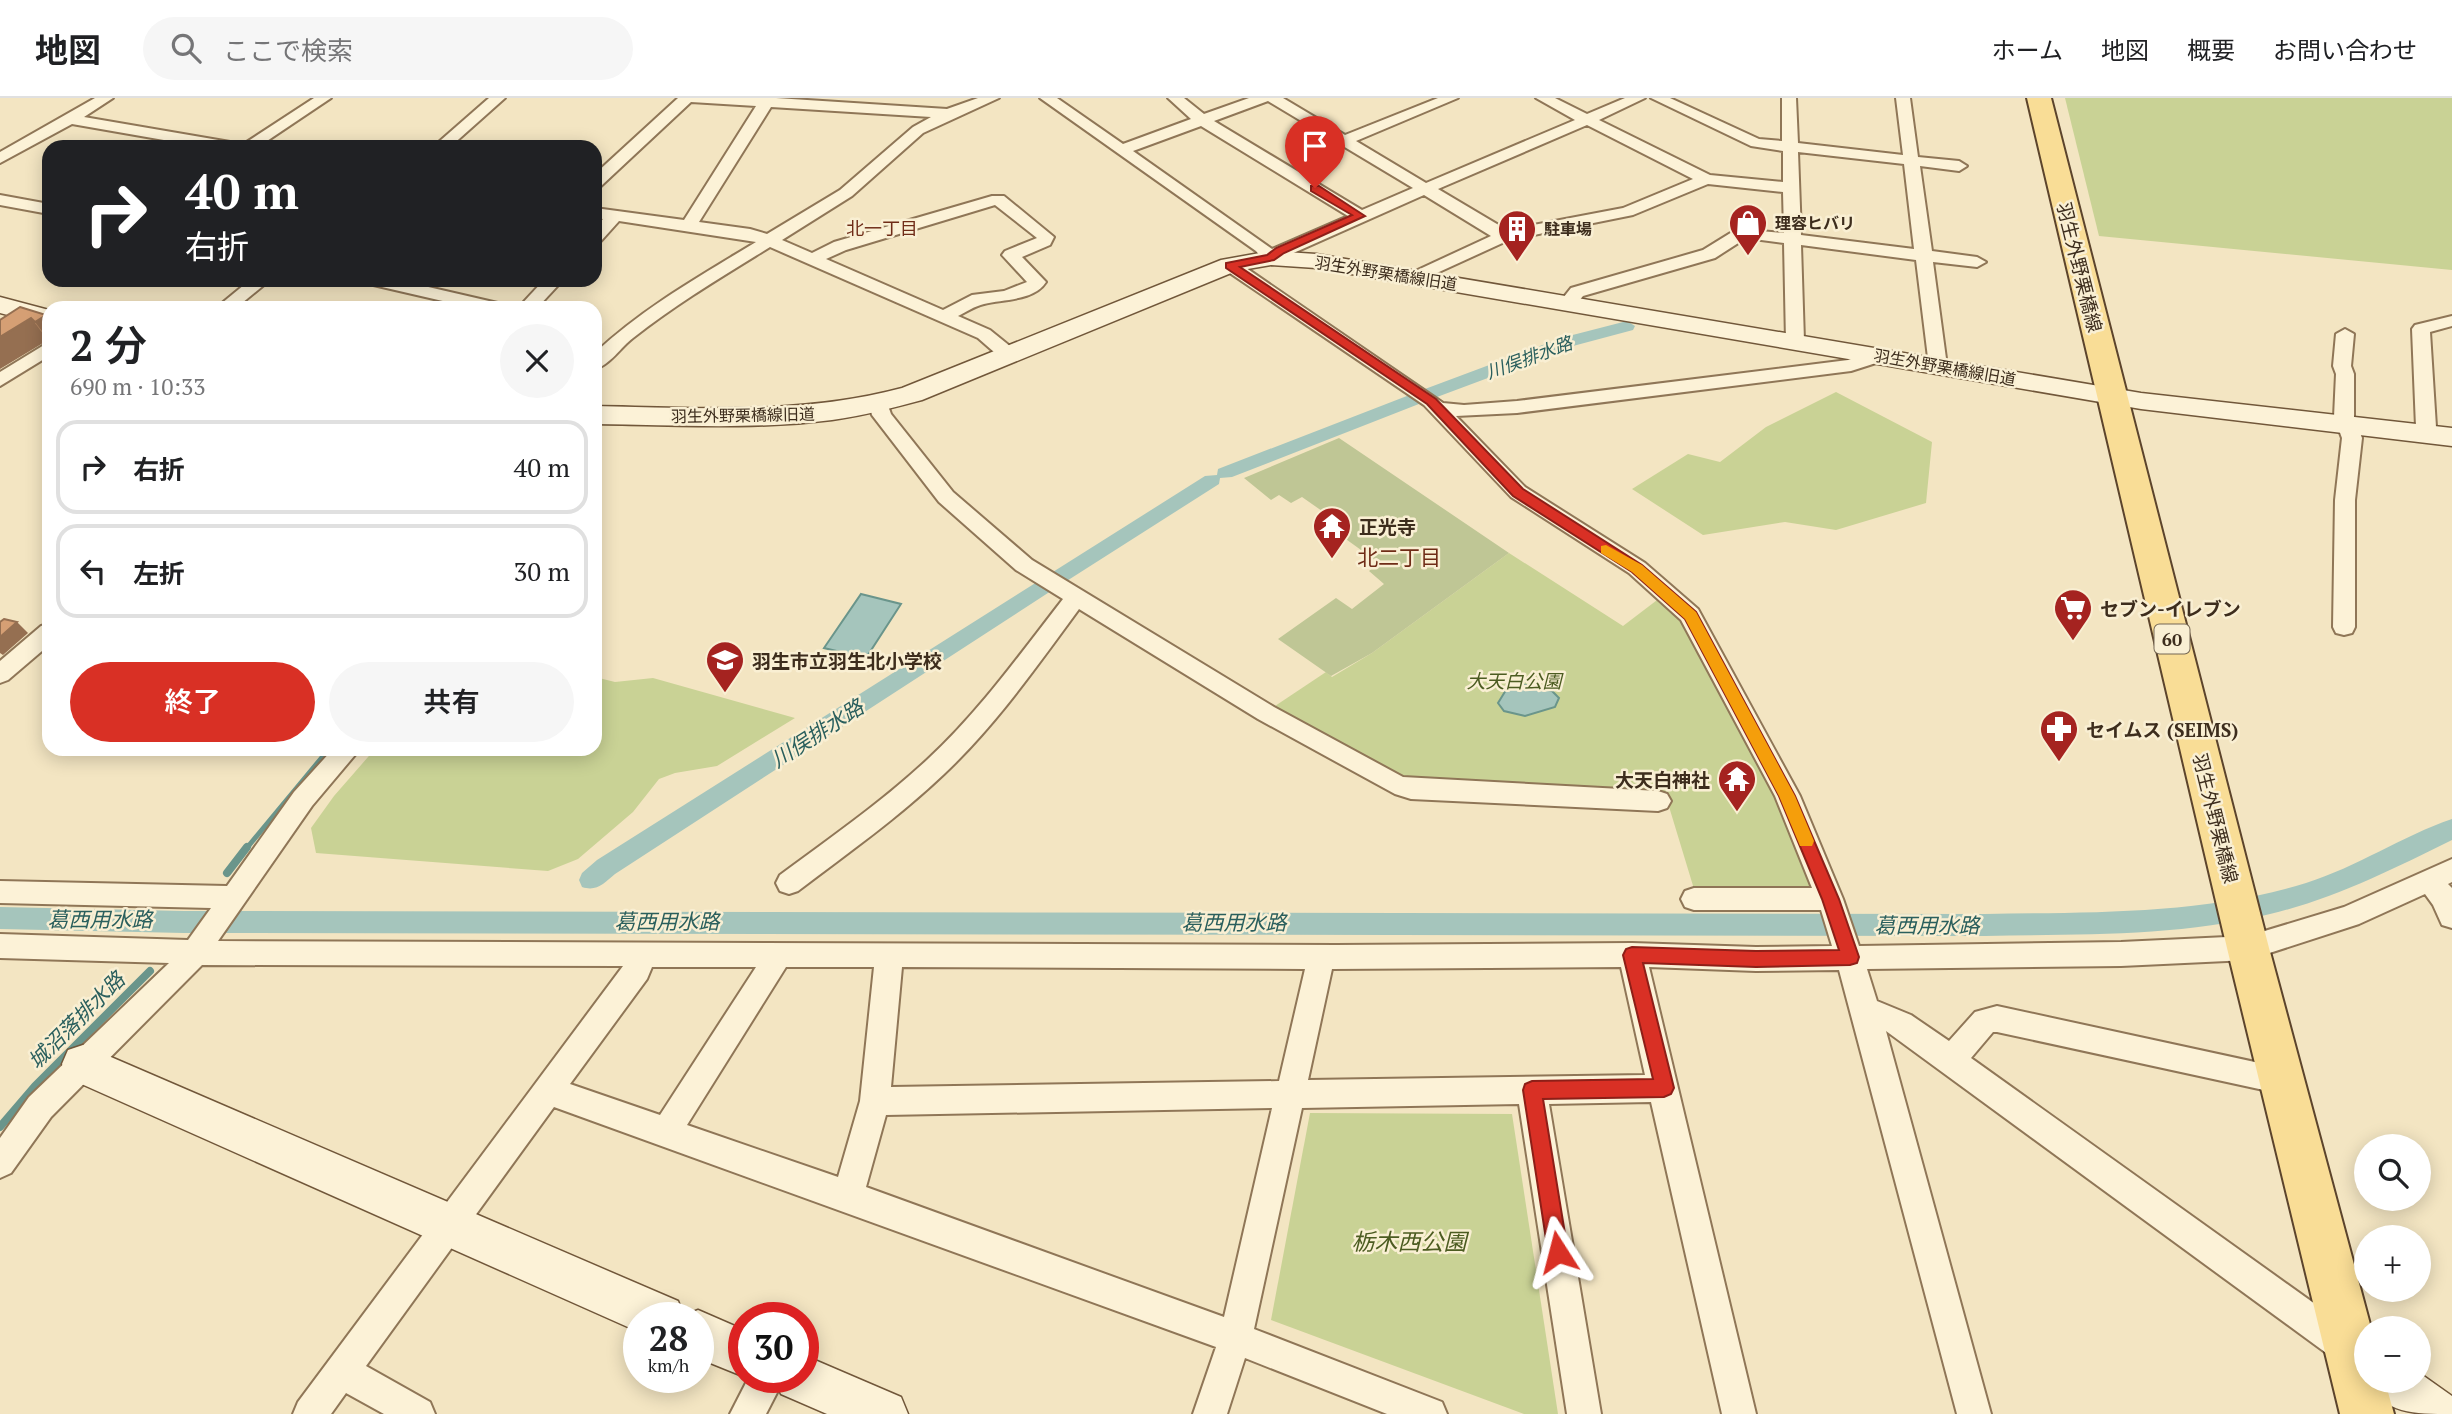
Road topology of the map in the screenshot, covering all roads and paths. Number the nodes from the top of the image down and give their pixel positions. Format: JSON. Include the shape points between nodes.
{"nodes":[{"id":1,"x":106,"y":98,"type":"edge"},
{"id":2,"x":324,"y":98,"type":"edge"},
{"id":3,"x":498,"y":98,"type":"edge"},
{"id":4,"x":687,"y":98,"type":"edge"},
{"id":5,"x":693,"y":98,"type":"edge"},
{"id":6,"x":992,"y":98,"type":"edge"},
{"id":7,"x":1047,"y":98,"type":"edge"},
{"id":8,"x":1175,"y":98,"type":"edge"},
{"id":9,"x":1263,"y":98,"type":"edge"},
{"id":10,"x":1273,"y":98,"type":"edge"},
{"id":11,"x":1451,"y":98,"type":"edge"},
{"id":12,"x":1542,"y":98,"type":"edge"},
{"id":13,"x":1638,"y":98,"type":"edge"},
{"id":14,"x":1658,"y":98,"type":"edge"},
{"id":15,"x":1789,"y":98,"type":"edge"},
{"id":16,"x":1903,"y":98,"type":"edge"},
{"id":17,"x":2039,"y":98,"type":"edge"},
{"id":18,"x":711,"y":99,"type":"edge"},
{"id":19,"x":767,"y":100,"type":"edge"},
{"id":20,"x":949,"y":114,"type":"junction"},
{"id":21,"x":71,"y":119,"type":"junction"},
{"id":22,"x":1202,"y":120,"type":"junction"},
{"id":23,"x":1586,"y":120,"type":"junction"},
{"id":24,"x":190,"y":140,"type":"edge"},
{"id":25,"x":258,"y":140,"type":"edge"},
{"id":26,"x":449,"y":140,"type":"edge"},
{"id":27,"x":1346,"y":140,"type":"junction"},
{"id":28,"x":1790,"y":147,"type":"junction"},
{"id":29,"x":1123,"y":149,"type":"junction"},
{"id":30,"x":0,"y":158,"type":"edge"},
{"id":31,"x":1911,"y":161,"type":"junction"},
{"id":32,"x":1959,"y":166,"type":"dead end"},
{"id":33,"x":602,"y":177,"type":"edge"},
{"id":34,"x":1706,"y":179,"type":"junction"},
{"id":35,"x":1425,"y":188,"type":"junction"},
{"id":36,"x":1792,"y":188,"type":"junction"},
{"id":37,"x":0,"y":200,"type":"edge"},
{"id":38,"x":42,"y":208,"type":"edge"},
{"id":39,"x":602,"y":214,"type":"edge"},
{"id":40,"x":1360,"y":216,"type":"junction"},
{"id":41,"x":614,"y":217,"type":"junction"},
{"id":42,"x":689,"y":225,"type":"junction"},
{"id":43,"x":602,"y":230,"type":"edge"},
{"id":44,"x":1504,"y":236,"type":"junction"},
{"id":45,"x":1793,"y":240,"type":"junction"},
{"id":46,"x":770,"y":241,"type":"junction"},
{"id":47,"x":1923,"y":256,"type":"junction"},
{"id":48,"x":815,"y":258,"type":"junction"},
{"id":49,"x":1270,"y":258,"type":"junction"},
{"id":50,"x":1977,"y":262,"type":"dead end"},
{"id":51,"x":1230,"y":265,"type":"junction"},
{"id":52,"x":1415,"y":278,"type":"junction"},
{"id":53,"x":252,"y":287,"type":"edge"},
{"id":54,"x":405,"y":287,"type":"edge"},
{"id":55,"x":547,"y":287,"type":"edge"},
{"id":56,"x":234,"y":301,"type":"edge"},
{"id":57,"x":466,"y":301,"type":"edge"},
{"id":58,"x":534,"y":301,"type":"edge"},
{"id":59,"x":1568,"y":303,"type":"junction"},
{"id":60,"x":0,"y":304,"type":"edge"},
{"id":61,"x":42,"y":316,"type":"edge"},
{"id":62,"x":943,"y":317,"type":"junction"},
{"id":63,"x":2452,"y":321,"type":"edge"},
{"id":64,"x":2345,"y":334,"type":"dead end"},
{"id":65,"x":1795,"y":341,"type":"junction"},
{"id":66,"x":42,"y":353,"type":"edge"},
{"id":67,"x":1009,"y":355,"type":"junction"},
{"id":68,"x":1869,"y":355,"type":"junction"},
{"id":69,"x":602,"y":357,"type":"edge"},
{"id":70,"x":1938,"y":366,"type":"junction"},
{"id":71,"x":0,"y":380,"type":"edge"},
{"id":72,"x":2112,"y":396,"type":"junction"},
{"id":73,"x":1430,"y":401,"type":"junction"},
{"id":74,"x":879,"y":404,"type":"junction"},
{"id":75,"x":602,"y":415,"type":"edge"},
{"id":76,"x":2348,"y":426,"type":"junction"},
{"id":77,"x":2441,"y":436,"type":"edge"},
{"id":78,"x":1076,"y":598,"type":"junction"},
{"id":79,"x":2344,"y":627,"type":"dead end"},
{"id":80,"x":42,"y":638,"type":"edge"},
{"id":81,"x":0,"y":674,"type":"edge"},
{"id":82,"x":342,"y":756,"type":"edge"},
{"id":83,"x":1658,"y":801,"type":"dead end"},
{"id":84,"x":2440,"y":875,"type":"edge"},
{"id":85,"x":789,"y":883,"type":"dead end"},
{"id":86,"x":0,"y":892,"type":"edge"},
{"id":87,"x":1694,"y":899,"type":"dead end"},
{"id":88,"x":232,"y":900,"type":"junction"},
{"id":89,"x":1832,"y":903,"type":"junction"},
{"id":90,"x":2452,"y":917,"type":"edge"},
{"id":91,"x":2248,"y":943,"type":"junction"},
{"id":92,"x":0,"y":946,"type":"edge"},
{"id":93,"x":199,"y":948,"type":"junction"},
{"id":94,"x":1849,"y":952,"type":"junction"},
{"id":95,"x":644,"y":954,"type":"junction"},
{"id":96,"x":779,"y":954,"type":"junction"},
{"id":97,"x":889,"y":955,"type":"junction"},
{"id":98,"x":1632,"y":955,"type":"junction"},
{"id":99,"x":1321,"y":957,"type":"junction"},
{"id":100,"x":1866,"y":1011,"type":"junction"},
{"id":101,"x":1951,"y":1060,"type":"junction"},
{"id":102,"x":83,"y":1064,"type":"junction"},
{"id":103,"x":2282,"y":1080,"type":"junction"},
{"id":104,"x":1664,"y":1088,"type":"junction"},
{"id":105,"x":1532,"y":1090,"type":"junction"},
{"id":106,"x":549,"y":1091,"type":"junction"},
{"id":107,"x":1291,"y":1093,"type":"junction"},
{"id":108,"x":875,"y":1101,"type":"junction"},
{"id":109,"x":666,"y":1132,"type":"junction"},
{"id":110,"x":0,"y":1163,"type":"edge"},
{"id":111,"x":848,"y":1195,"type":"junction"},
{"id":112,"x":450,"y":1226,"type":"junction"},
{"id":113,"x":624,"y":1302,"type":"edge"},
{"id":114,"x":1236,"y":1336,"type":"junction"},
{"id":115,"x":2354,"y":1338,"type":"edge"},
{"id":116,"x":2354,"y":1352,"type":"edge"},
{"id":117,"x":343,"y":1372,"type":"junction"},
{"id":118,"x":819,"y":1386,"type":"edge"},
{"id":119,"x":759,"y":1393,"type":"edge"},
{"id":120,"x":2364,"y":1393,"type":"edge"},
{"id":121,"x":2407,"y":1393,"type":"edge"},
{"id":122,"x":310,"y":1414,"type":"edge"},
{"id":123,"x":418,"y":1414,"type":"edge"},
{"id":124,"x":747,"y":1414,"type":"edge"},
{"id":125,"x":884,"y":1414,"type":"edge"},
{"id":126,"x":1210,"y":1414,"type":"edge"},
{"id":127,"x":1430,"y":1414,"type":"edge"},
{"id":128,"x":1584,"y":1414,"type":"edge"},
{"id":129,"x":1739,"y":1414,"type":"edge"},
{"id":130,"x":1975,"y":1414,"type":"edge"},
{"id":131,"x":2367,"y":1414,"type":"edge"},
{"id":132,"x":2435,"y":1414,"type":"edge"}],
"edges":[{"from":1,"to":21,"type":"street"},
{"from":2,"to":25,"type":"street"},
{"from":3,"to":26,"type":"street"},
{"from":4,"to":33,"type":"street"},
{"from":5,"to":18,"type":"street"},
{"from":6,"to":20,"type":"street"},
{"from":7,"to":29,"type":"street"},
{"from":8,"to":22,"type":"street"},
{"from":9,"to":22,"type":"street"},
{"from":10,"to":27,"type":"street"},
{"from":11,"to":27,"type":"street"},
{"from":12,"to":23,"type":"street"},
{"from":13,"to":23,"type":"street"},
{"from":14,"to":28,"type":"street","via":[[1751,142]]},
{"from":15,"to":28,"type":"street"},
{"from":16,"to":31,"type":"street"},
{"from":17,"to":72,"type":"main road","name":"羽生外野栗橋線","number":"60"},
{"from":18,"to":19,"type":"street"},
{"from":19,"to":20,"type":"street"},
{"from":19,"to":42,"type":"street"},
{"from":20,"to":46,"type":"street","via":[[918,130],[846,193]]},
{"from":21,"to":24,"type":"street"},
{"from":21,"to":30,"type":"street"},
{"from":22,"to":29,"type":"street"},
{"from":22,"to":40,"type":"street"},
{"from":23,"to":34,"type":"street"},
{"from":23,"to":35,"type":"street"},
{"from":27,"to":35,"type":"street"},
{"from":28,"to":31,"type":"street"},
{"from":28,"to":36,"type":"street"},
{"from":29,"to":49,"type":"street","via":[[1262,247]]},
{"from":31,"to":32,"type":"street"},
{"from":31,"to":47,"type":"street"},
{"from":34,"to":36,"type":"street"},
{"from":34,"to":44,"type":"street","via":[[1627,212]]},
{"from":35,"to":40,"type":"street"},
{"from":35,"to":44,"type":"street"},
{"from":36,"to":45,"type":"street"},
{"from":37,"to":38,"type":"street"},
{"from":39,"to":41,"type":"street"},
{"from":40,"to":49,"type":"street"},
{"from":41,"to":42,"type":"street"},
{"from":41,"to":43,"type":"street"},
{"from":42,"to":46,"type":"street"},
{"from":44,"to":52,"type":"street"},
{"from":45,"to":47,"type":"street"},
{"from":45,"to":59,"type":"street","via":[[1743,233],[1709,254],[1577,292]]},
{"from":45,"to":65,"type":"street"},
{"from":46,"to":48,"type":"street"},
{"from":46,"to":69,"type":"street","via":[[662,308]]},
{"from":47,"to":50,"type":"street"},
{"from":47,"to":70,"type":"street"},
{"from":48,"to":62,"type":"street"},
{"from":48,"to":62,"type":"street","via":[[994,198],[1046,237],[1011,255],[1036,284],[1011,295],[978,299]]},
{"from":49,"to":51,"type":"street","name":"羽生外野栗橋線旧道"},
{"from":49,"to":52,"type":"street","name":"羽生外野栗橋線旧道"},
{"from":51,"to":67,"type":"street","name":"羽生外野栗橋線旧道"},
{"from":51,"to":73,"type":"street"},
{"from":52,"to":59,"type":"street","name":"羽生外野栗橋線旧道"},
{"from":53,"to":56,"type":"street"},
{"from":54,"to":57,"type":"street"},
{"from":55,"to":58,"type":"street"},
{"from":59,"to":65,"type":"street","name":"羽生外野栗橋線旧道"},
{"from":60,"to":61,"type":"street"},
{"from":62,"to":67,"type":"street","via":[[984,334]]},
{"from":63,"to":77,"type":"street","via":[[2421,329],[2427,427]]},
{"from":64,"to":76,"type":"street","via":[[2342,366]]},
{"from":65,"to":68,"type":"street","name":"羽生外野栗橋線旧道"},
{"from":66,"to":71,"type":"street"},
{"from":67,"to":74,"type":"street","name":"羽生外野栗橋線旧道"},
{"from":68,"to":70,"type":"street","name":"羽生外野栗橋線旧道"},
{"from":68,"to":73,"type":"street","via":[[1864,363],[1851,365],[1544,404],[1464,411]]},
{"from":70,"to":72,"type":"street","name":"羽生外野栗橋線旧道"},
{"from":72,"to":76,"type":"street","name":"羽生外野栗橋線旧道"},
{"from":72,"to":91,"type":"main road","name":"羽生外野栗橋線","number":"60"},
{"from":73,"to":89,"type":"street","via":[[1518,492],[1637,568],[1690,615],[1787,796]]},
{"from":74,"to":75,"type":"street","name":"羽生外野栗橋線旧道","via":[[797,417]]},
{"from":74,"to":78,"type":"street","via":[[882,415],[946,497],[1024,565]]},
{"from":76,"to":77,"type":"street","name":"羽生外野栗橋線旧道"},
{"from":76,"to":79,"type":"street","via":[[2352,438],[2345,500]]},
{"from":78,"to":83,"type":"street","via":[[1266,713],[1404,787]]},
{"from":78,"to":85,"type":"street","via":[[1011,684],[954,748]]},
{"from":80,"to":81,"type":"street"},
{"from":82,"to":88,"type":"street","via":[[303,799]]},
{"from":84,"to":90,"type":"street"},
{"from":84,"to":91,"type":"street","via":[[2350,916]]},
{"from":86,"to":88,"type":"street"},
{"from":87,"to":89,"type":"street"},
{"from":88,"to":93,"type":"street"},
{"from":89,"to":94,"type":"street"},
{"from":91,"to":94,"type":"street","via":[[2121,954]]},
{"from":91,"to":103,"type":"main road","name":"羽生外野栗橋線","number":"60"},
{"from":92,"to":93,"type":"street"},
{"from":93,"to":95,"type":"street"},
{"from":93,"to":102,"type":"street"},
{"from":94,"to":98,"type":"street","via":[[1756,959]]},
{"from":94,"to":100,"type":"street"},
{"from":95,"to":96,"type":"street"},
{"from":95,"to":106,"type":"street"},
{"from":96,"to":97,"type":"street"},
{"from":96,"to":109,"type":"street"},
{"from":97,"to":99,"type":"street"},
{"from":97,"to":108,"type":"street"},
{"from":98,"to":99,"type":"street"},
{"from":98,"to":104,"type":"street"},
{"from":99,"to":107,"type":"street"},
{"from":100,"to":101,"type":"street","via":[[1899,1023]]},
{"from":100,"to":130,"type":"street"},
{"from":101,"to":103,"type":"street","via":[[1984,1021],[1997,1018]]},
{"from":101,"to":116,"type":"street"},
{"from":102,"to":110,"type":"street","via":[[30,1119]]},
{"from":102,"to":112,"type":"street"},
{"from":103,"to":115,"type":"main road","name":"羽生外野栗橋線","number":"60"},
{"from":104,"to":105,"type":"street"},
{"from":104,"to":129,"type":"street"},
{"from":105,"to":107,"type":"street"},
{"from":105,"to":128,"type":"street"},
{"from":106,"to":109,"type":"street"},
{"from":106,"to":112,"type":"street"},
{"from":107,"to":108,"type":"street"},
{"from":107,"to":114,"type":"street"},
{"from":108,"to":111,"type":"street"},
{"from":109,"to":111,"type":"street"},
{"from":111,"to":114,"type":"street"},
{"from":112,"to":113,"type":"street"},
{"from":112,"to":117,"type":"street"},
{"from":114,"to":126,"type":"street"},
{"from":114,"to":127,"type":"street"},
{"from":117,"to":122,"type":"street"},
{"from":117,"to":123,"type":"street"},
{"from":118,"to":125,"type":"street"},
{"from":119,"to":124,"type":"street"},
{"from":120,"to":131,"type":"main road","name":"羽生外野栗橋線","number":"60"},
{"from":121,"to":132,"type":"street"}]}
